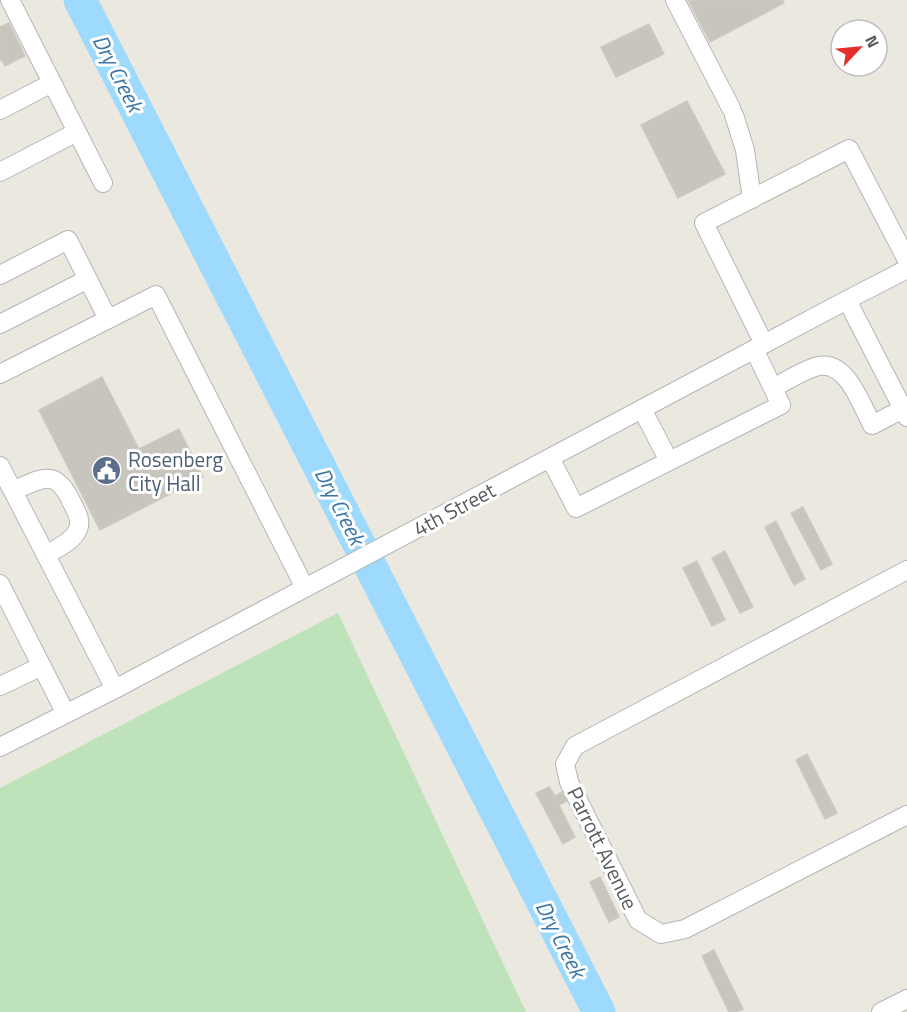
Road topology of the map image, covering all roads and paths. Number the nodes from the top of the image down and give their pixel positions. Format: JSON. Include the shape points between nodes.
{"nodes":[{"id":1,"x":10,"y":0,"type":"edge"},
{"id":2,"x":675,"y":0,"type":"edge"},
{"id":3,"x":52,"y":83,"type":"junction"},
{"id":4,"x":0,"y":110,"type":"edge"},
{"id":5,"x":77,"y":132,"type":"junction"},
{"id":6,"x":0,"y":172,"type":"edge"},
{"id":7,"x":103,"y":183,"type":"dead end"},
{"id":8,"x":752,"y":199,"type":"junction"},
{"id":9,"x":907,"y":260,"type":"edge"},
{"id":10,"x":907,"y":270,"type":"edge"},
{"id":11,"x":0,"y":275,"type":"edge"},
{"id":12,"x":88,"y":279,"type":"junction"},
{"id":13,"x":847,"y":300,"type":"junction"},
{"id":14,"x":108,"y":319,"type":"junction"},
{"id":15,"x":0,"y":324,"type":"edge"},
{"id":16,"x":759,"y":347,"type":"junction"},
{"id":17,"x":0,"y":374,"type":"edge"},
{"id":18,"x":773,"y":388,"type":"junction"},
{"id":19,"x":642,"y":409,"type":"junction"},
{"id":20,"x":905,"y":413,"type":"edge"},
{"id":21,"x":550,"y":458,"type":"junction"},
{"id":22,"x":669,"y":461,"type":"junction"},
{"id":23,"x":0,"y":465,"type":"edge"},
{"id":24,"x":13,"y":491,"type":"junction"},
{"id":25,"x":46,"y":555,"type":"junction"},
{"id":26,"x":907,"y":570,"type":"edge"},
{"id":27,"x":0,"y":584,"type":"edge"},
{"id":28,"x":305,"y":588,"type":"junction"},
{"id":29,"x":42,"y":666,"type":"junction"},
{"id":30,"x":0,"y":686,"type":"edge"},
{"id":31,"x":115,"y":688,"type":"junction"},
{"id":32,"x":66,"y":714,"type":"junction"},
{"id":33,"x":0,"y":747,"type":"edge"},
{"id":34,"x":907,"y":815,"type":"edge"},
{"id":35,"x":907,"y":999,"type":"edge"},
{"id":36,"x":881,"y":1012,"type":"edge"}],
"edges":[{"from":1,"to":3,"type":"street"},
{"from":2,"to":8,"type":"street","via":[[732,112],[745,150]]},
{"from":3,"to":4,"type":"street"},
{"from":3,"to":5,"type":"street"},
{"from":5,"to":6,"type":"street"},
{"from":5,"to":7,"type":"street"},
{"from":8,"to":9,"type":"street","via":[[849,149]]},
{"from":8,"to":16,"type":"street","via":[[704,223]]},
{"from":10,"to":13,"type":"street","name":"4th Street"},
{"from":11,"to":12,"type":"street","via":[[68,240]]},
{"from":12,"to":14,"type":"street"},
{"from":12,"to":15,"type":"street"},
{"from":13,"to":16,"type":"street","name":"4th Street"},
{"from":13,"to":20,"type":"street"},
{"from":14,"to":17,"type":"street"},
{"from":14,"to":28,"type":"street","via":[[156,295]]},
{"from":16,"to":18,"type":"street"},
{"from":16,"to":19,"type":"street","name":"4th Street"},
{"from":18,"to":20,"type":"street","via":[[817,366],[832,367],[844,374],[872,425]]},
{"from":18,"to":22,"type":"street","via":[[781,405]]},
{"from":19,"to":21,"type":"street","name":"4th Street"},
{"from":19,"to":22,"type":"street"},
{"from":21,"to":22,"type":"street","via":[[576,508]]},
{"from":21,"to":28,"type":"street","name":"4th Street"},
{"from":23,"to":24,"type":"street"},
{"from":24,"to":25,"type":"street"},
{"from":24,"to":25,"type":"street","via":[[48,478],[58,481],[67,491],[79,518],[78,528],[71,539]]},
{"from":25,"to":31,"type":"street"},
{"from":26,"to":34,"type":"street","name":"Parrott Avenue","via":[[575,746],[566,764],[569,782],[639,920],[661,934],[685,928]]},
{"from":27,"to":29,"type":"street"},
{"from":28,"to":31,"type":"street","name":"4th Street"},
{"from":29,"to":30,"type":"street"},
{"from":29,"to":32,"type":"street"},
{"from":31,"to":32,"type":"street","name":"4th Street"},
{"from":32,"to":33,"type":"street","name":"4th Street"},
{"from":35,"to":36,"type":"street"}]}
